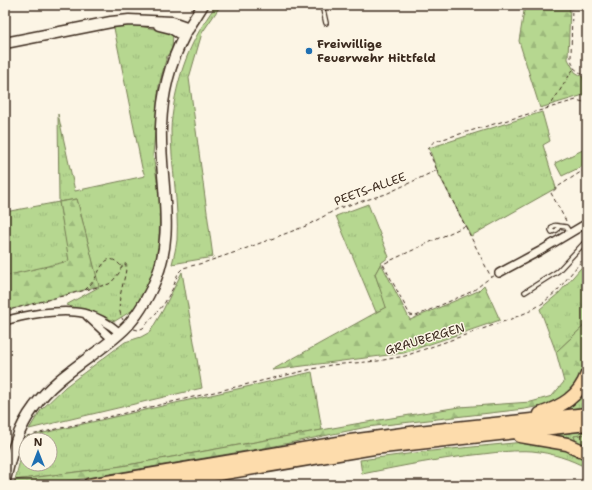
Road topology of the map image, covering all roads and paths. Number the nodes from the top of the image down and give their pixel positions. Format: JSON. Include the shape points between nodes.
{"nodes":[{"id":1,"x":203,"y":5,"type":"edge"},
{"id":2,"x":322,"y":5,"type":"edge"},
{"id":3,"x":572,"y":5,"type":"edge"},
{"id":4,"x":326,"y":23,"type":"dead end"},
{"id":5,"x":187,"y":32,"type":"junction"},
{"id":6,"x":5,"y":43,"type":"edge"},
{"id":7,"x":574,"y":68,"type":"junction"},
{"id":8,"x":587,"y":78,"type":"edge"},
{"id":9,"x":587,"y":103,"type":"edge"},
{"id":10,"x":546,"y":109,"type":"junction"},
{"id":11,"x":587,"y":122,"type":"edge"},
{"id":12,"x":587,"y":138,"type":"edge"},
{"id":13,"x":587,"y":168,"type":"edge"},
{"id":14,"x":437,"y":170,"type":"junction"},
{"id":15,"x":587,"y":223,"type":"edge"},
{"id":16,"x":465,"y":226,"type":"junction"},
{"id":17,"x":559,"y":226,"type":"dead end"},
{"id":18,"x":571,"y":233,"type":"junction"},
{"id":19,"x":587,"y":240,"type":"edge"},
{"id":20,"x":587,"y":254,"type":"edge"},
{"id":21,"x":122,"y":266,"type":"junction"},
{"id":22,"x":499,"y":273,"type":"joint"},
{"id":23,"x":492,"y":277,"type":"junction"},
{"id":24,"x":84,"y":290,"type":"junction"},
{"id":25,"x":525,"y":292,"type":"dead end"},
{"id":26,"x":5,"y":311,"type":"edge"},
{"id":27,"x":5,"y":321,"type":"edge"},
{"id":28,"x":124,"y":322,"type":"dead end"},
{"id":29,"x":137,"y":326,"type":"dead end"},
{"id":30,"x":134,"y":329,"type":"junction"},
{"id":31,"x":131,"y":332,"type":"dead end"},
{"id":32,"x":116,"y":336,"type":"junction"},
{"id":33,"x":587,"y":374,"type":"edge"},
{"id":34,"x":587,"y":414,"type":"edge"},
{"id":35,"x":524,"y":420,"type":"junction"},
{"id":36,"x":587,"y":424,"type":"edge"},
{"id":37,"x":501,"y":433,"type":"junction"},
{"id":38,"x":15,"y":442,"type":"junction"},
{"id":39,"x":587,"y":453,"type":"edge"},
{"id":40,"x":5,"y":480,"type":"edge"},
{"id":41,"x":89,"y":485,"type":"edge"},
{"id":42,"x":154,"y":485,"type":"edge"}],
"edges":[{"from":1,"to":5,"type":"street"},
{"from":2,"to":4,"type":"lane"},
{"from":3,"to":7,"type":"path","via":[[571,59]]},
{"from":5,"to":6,"type":"street","via":[[176,22],[129,20]]},
{"from":5,"to":32,"type":"street","via":[[169,76],[162,113],[161,142],[167,224],[163,257],[145,302],[128,326]]},
{"from":7,"to":8,"type":"path"},
{"from":7,"to":10,"type":"path"},
{"from":9,"to":10,"type":"path","via":[[576,100]]},
{"from":10,"to":14,"type":"path","via":[[436,141],[428,147],[428,153]]},
{"from":11,"to":12,"type":"path"},
{"from":13,"to":18,"type":"path","via":[[551,193]]},
{"from":14,"to":16,"type":"path"},
{"from":14,"to":30,"type":"path","name":"PEETS-ALLEE","via":[[386,194],[339,208],[306,226],[183,268],[178,273],[164,304],[143,328]]},
{"from":15,"to":18,"type":"street"},
{"from":16,"to":23,"type":"path"},
{"from":16,"to":23,"type":"path","via":[[383,264],[410,315],[416,316],[473,292]]},
{"from":17,"to":18,"type":"lane","via":[[566,227]]},
{"from":18,"to":22,"type":"street"},
{"from":19,"to":25,"type":"lane","via":[[558,271]]},
{"from":20,"to":38,"type":"path","name":"GRAUBERGEN","via":[[557,290],[530,311],[405,356],[331,365],[24,436]]},
{"from":21,"to":24,"type":"path","via":[[109,284]]},
{"from":21,"to":24,"type":"path","via":[[114,261],[103,262],[93,282]]},
{"from":21,"to":28,"type":"path","via":[[126,264],[118,305]]},
{"from":22,"to":23,"type":"path"},
{"from":24,"to":26,"type":"path"},
{"from":27,"to":32,"type":"street","via":[[34,314],[74,311],[86,315]]},
{"from":29,"to":30,"type":"path"},
{"from":30,"to":31,"type":"path"},
{"from":32,"to":38,"type":"street","via":[[42,396],[26,418]]},
{"from":33,"to":35,"type":"highway","via":[[579,391],[570,400],[551,411]]},
{"from":34,"to":35,"type":"highway"},
{"from":35,"to":41,"type":"highway","via":[[350,441]]},
{"from":36,"to":37,"type":"highway"},
{"from":37,"to":39,"type":"highway","via":[[567,444]]},
{"from":37,"to":42,"type":"highway","via":[[374,448]]},
{"from":38,"to":40,"type":"street"}]}
